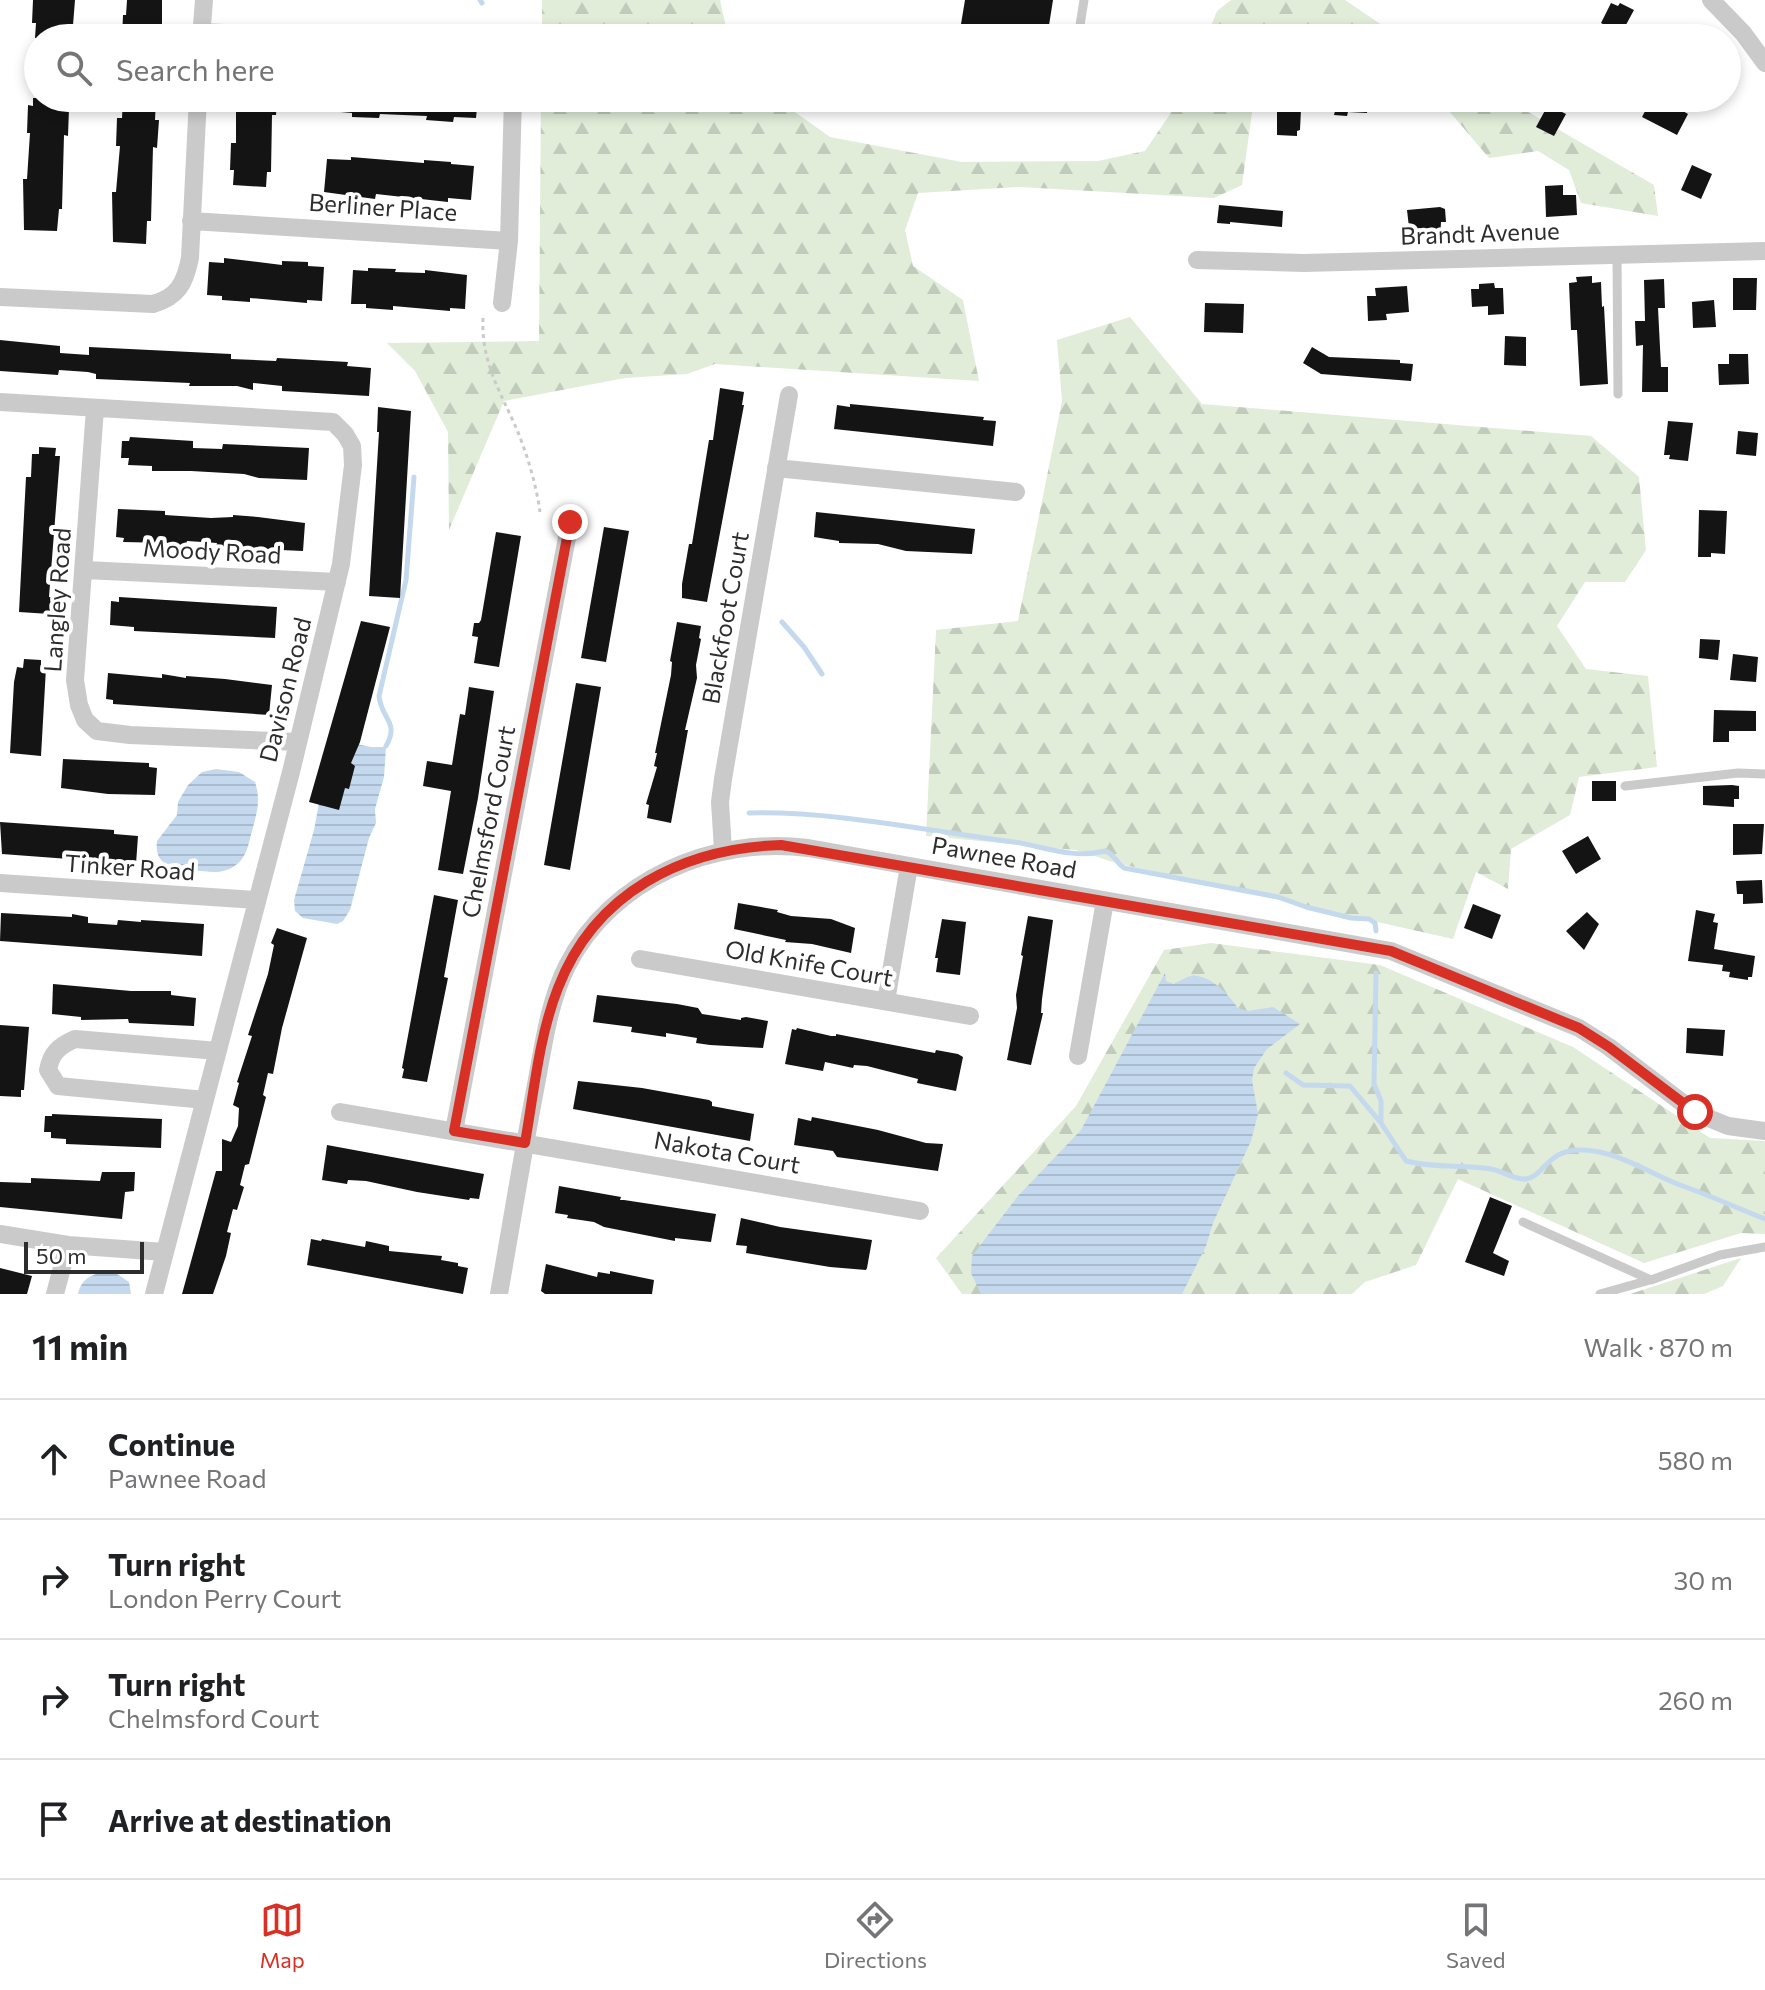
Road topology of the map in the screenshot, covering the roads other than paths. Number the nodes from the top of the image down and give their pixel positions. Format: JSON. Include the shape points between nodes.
{"nodes":[{"id":1,"x":204,"y":0,"type":"edge"},
{"id":2,"x":1084,"y":0,"type":"edge"},
{"id":3,"x":1711,"y":0,"type":"edge"},
{"id":4,"x":203,"y":24,"type":"edge"},
{"id":5,"x":1080,"y":24,"type":"edge"},
{"id":6,"x":1735,"y":24,"type":"edge"},
{"id":7,"x":1741,"y":31,"type":"edge"},
{"id":8,"x":1765,"y":63,"type":"edge"},
{"id":9,"x":197,"y":112,"type":"edge"},
{"id":10,"x":513,"y":112,"type":"edge"},
{"id":11,"x":191,"y":221,"type":"junction"},
{"id":12,"x":509,"y":241,"type":"junction"},
{"id":13,"x":1765,"y":251,"type":"edge"},
{"id":14,"x":1617,"y":253,"type":"junction"},
{"id":15,"x":1197,"y":260,"type":"dead end"},
{"id":16,"x":0,"y":297,"type":"edge"},
{"id":17,"x":502,"y":303,"type":"dead end"},
{"id":18,"x":1618,"y":394,"type":"dead end"},
{"id":19,"x":789,"y":395,"type":"dead end"},
{"id":20,"x":0,"y":402,"type":"edge"},
{"id":21,"x":95,"y":409,"type":"junction"},
{"id":22,"x":776,"y":468,"type":"junction"},
{"id":23,"x":1016,"y":492,"type":"dead end"},
{"id":24,"x":570,"y":522,"type":"dead end"},
{"id":25,"x":85,"y":570,"type":"junction"},
{"id":26,"x":337,"y":582,"type":"junction"},
{"id":27,"x":298,"y":742,"type":"junction"},
{"id":28,"x":1765,"y":774,"type":"edge"},
{"id":29,"x":1625,"y":786,"type":"dead end"},
{"id":30,"x":723,"y":850,"type":"junction"},
{"id":31,"x":909,"y":866,"type":"junction"},
{"id":32,"x":0,"y":883,"type":"edge"},
{"id":33,"x":257,"y":900,"type":"junction"},
{"id":34,"x":1105,"y":901,"type":"junction"},
{"id":35,"x":640,"y":959,"type":"dead end"},
{"id":36,"x":886,"y":1001,"type":"junction"},
{"id":37,"x":970,"y":1016,"type":"dead end"},
{"id":38,"x":218,"y":1051,"type":"junction"},
{"id":39,"x":1078,"y":1056,"type":"dead end"},
{"id":40,"x":205,"y":1100,"type":"junction"},
{"id":41,"x":340,"y":1112,"type":"dead end"},
{"id":42,"x":454,"y":1131,"type":"junction"},
{"id":43,"x":1765,"y":1131,"type":"edge"},
{"id":44,"x":525,"y":1143,"type":"junction"},
{"id":45,"x":920,"y":1211,"type":"dead end"},
{"id":46,"x":1523,"y":1222,"type":"dead end"},
{"id":47,"x":0,"y":1234,"type":"edge"},
{"id":48,"x":68,"y":1245,"type":"junction"},
{"id":49,"x":1765,"y":1247,"type":"edge"},
{"id":50,"x":164,"y":1252,"type":"junction"},
{"id":51,"x":1651,"y":1280,"type":"junction"},
{"id":52,"x":55,"y":1294,"type":"edge"},
{"id":53,"x":154,"y":1294,"type":"edge"},
{"id":54,"x":499,"y":1294,"type":"edge"},
{"id":55,"x":1600,"y":1294,"type":"edge"}],
"edges":[{"from":1,"to":4,"type":"street"},
{"from":2,"to":5,"type":"lane"},
{"from":3,"to":6,"type":"street"},
{"from":7,"to":8,"type":"street"},
{"from":9,"to":11,"type":"street"},
{"from":10,"to":12,"type":"street"},
{"from":11,"to":12,"type":"street","name":"Berliner Place"},
{"from":11,"to":16,"type":"street","via":[[187,273],[167,300],[153,304]]},
{"from":12,"to":17,"type":"street"},
{"from":13,"to":14,"type":"street","name":"Brandt Avenue"},
{"from":14,"to":15,"type":"street","name":"Brandt Avenue","via":[[1304,263]]},
{"from":14,"to":18,"type":"lane"},
{"from":19,"to":22,"type":"street","name":"Blackfoot Court"},
{"from":20,"to":21,"type":"street","name":"Davison Road"},
{"from":21,"to":25,"type":"street","name":"Langley Road"},
{"from":21,"to":26,"type":"street","name":"Davison Road","via":[[333,422],[352,446],[353,465]]},
{"from":22,"to":23,"type":"street"},
{"from":22,"to":30,"type":"street","name":"Blackfoot Court","via":[[723,779]]},
{"from":24,"to":42,"type":"street","name":"Chelmsford Court"},
{"from":25,"to":26,"type":"street","name":"Moody Road"},
{"from":25,"to":27,"type":"street","name":"Langley Road","via":[[75,680],[85,720],[97,731]]},
{"from":26,"to":27,"type":"street","name":"Davison Road"},
{"from":27,"to":33,"type":"street","name":"Davison Road"},
{"from":28,"to":29,"type":"lane"},
{"from":30,"to":31,"type":"street","name":"Pawnee Road","via":[[781,845]]},
{"from":30,"to":44,"type":"street","name":"Pawnee Road","via":[[640,886],[612,907],[580,943],[550,1015]]},
{"from":31,"to":34,"type":"street","name":"Pawnee Road"},
{"from":31,"to":36,"type":"street"},
{"from":32,"to":33,"type":"street","name":"Tinker Road"},
{"from":33,"to":38,"type":"street","name":"Davison Road"},
{"from":34,"to":39,"type":"street"},
{"from":34,"to":43,"type":"street","name":"Pawnee Road","via":[[1391,951],[1579,1028],[1706,1117]]},
{"from":35,"to":36,"type":"street","name":"Old Knife Court"},
{"from":36,"to":37,"type":"street","name":"Old Knife Court"},
{"from":38,"to":40,"type":"street","name":"Davison Road"},
{"from":38,"to":40,"type":"street","via":[[75,1039],[51,1057],[48,1070],[58,1086]]},
{"from":40,"to":50,"type":"street","name":"Davison Road"},
{"from":41,"to":42,"type":"street","name":"Nakota Court"},
{"from":42,"to":44,"type":"street","name":"Nakota Court"},
{"from":44,"to":45,"type":"street","name":"Nakota Court"},
{"from":44,"to":54,"type":"street","name":"Pawnee Road"},
{"from":46,"to":51,"type":"lane"},
{"from":47,"to":48,"type":"street"},
{"from":48,"to":50,"type":"street"},
{"from":48,"to":52,"type":"street"},
{"from":49,"to":51,"type":"lane","via":[[1720,1255]]},
{"from":50,"to":53,"type":"street","name":"Davison Road"},
{"from":51,"to":55,"type":"lane"}]}
